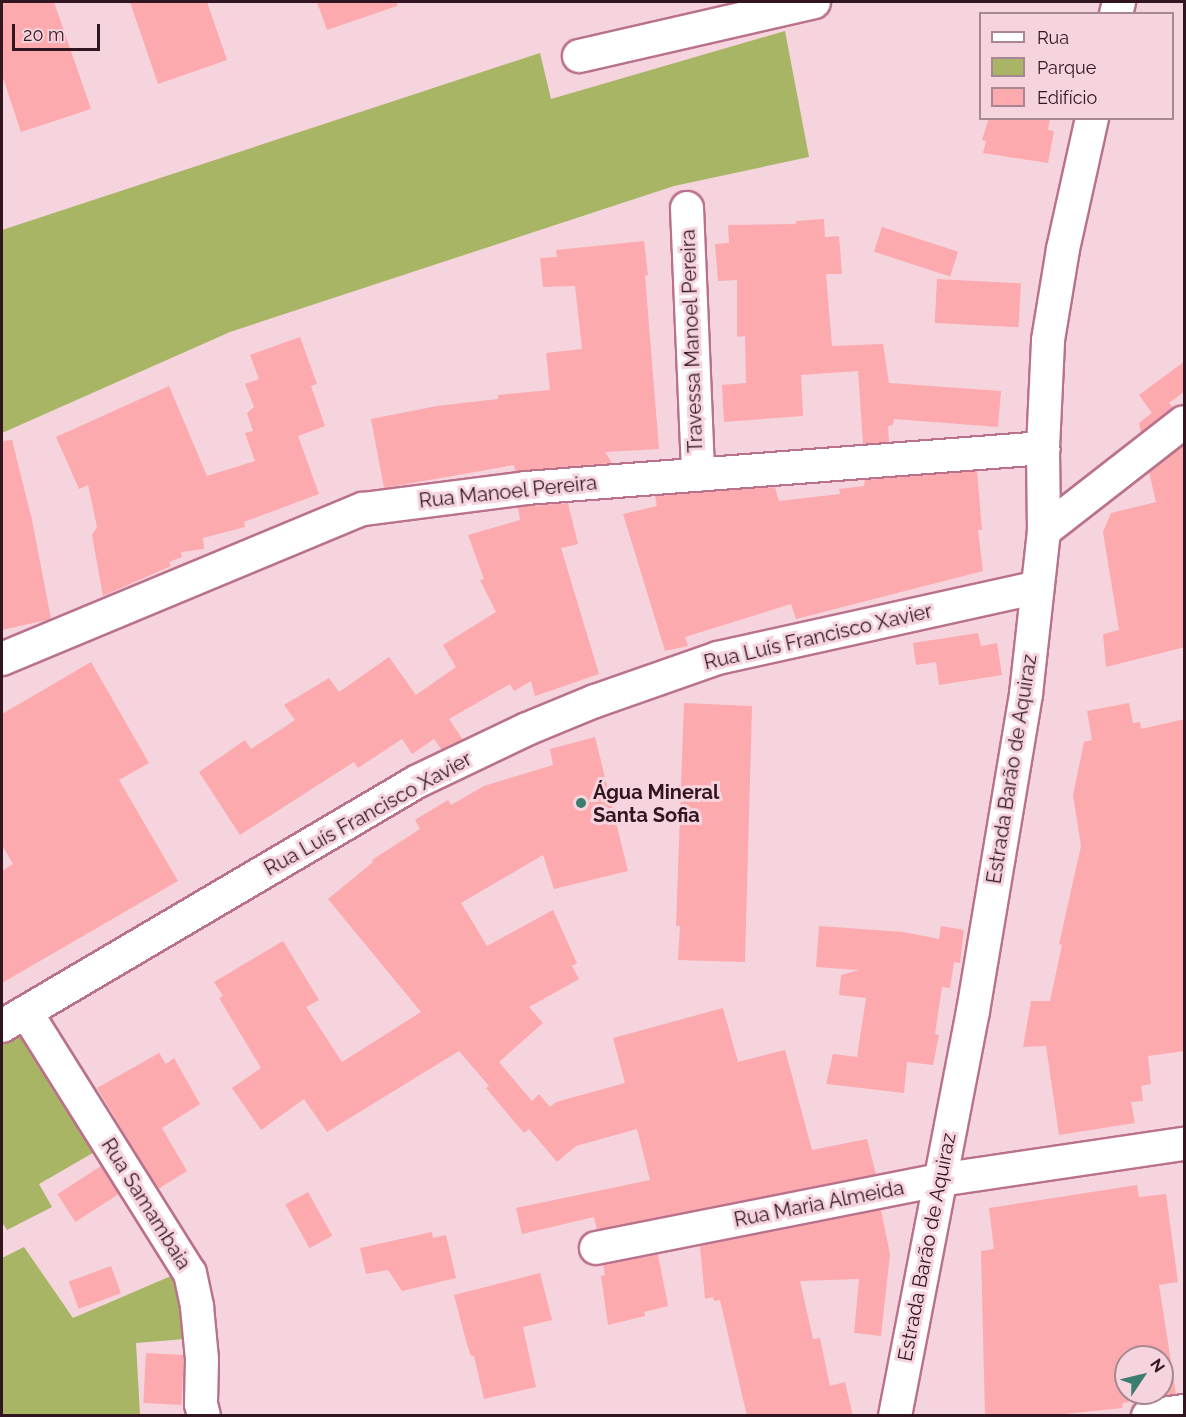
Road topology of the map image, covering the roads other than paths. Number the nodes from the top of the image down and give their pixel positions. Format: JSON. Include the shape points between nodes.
{"nodes":[{"id":1,"x":814,"y":2,"type":"edge"},
{"id":2,"x":579,"y":56,"type":"dead end"},
{"id":3,"x":1092,"y":120,"type":"edge"},
{"id":4,"x":687,"y":208,"type":"dead end"},
{"id":5,"x":1185,"y":422,"type":"edge"},
{"id":6,"x":1043,"y":448,"type":"junction"},
{"id":7,"x":698,"y":475,"type":"junction"},
{"id":8,"x":1044,"y":531,"type":"junction"},
{"id":9,"x":1038,"y":587,"type":"junction"},
{"id":10,"x":2,"y":659,"type":"edge"},
{"id":11,"x":14,"y":1019,"type":"edge"},
{"id":12,"x":1185,"y":1144,"type":"edge"},
{"id":13,"x":939,"y":1180,"type":"junction"},
{"id":14,"x":596,"y":1248,"type":"dead end"},
{"id":15,"x":1185,"y":1410,"type":"edge"},
{"id":16,"x":204,"y":1416,"type":"edge"},
{"id":17,"x":895,"y":1416,"type":"edge"},
{"id":18,"x":1148,"y":1416,"type":"edge"}],
"edges":[{"from":1,"to":2,"type":"street"},
{"from":3,"to":6,"type":"street","name":"Estrada Barão de Aquiraz","via":[[1048,340]]},
{"from":4,"to":7,"type":"street","name":"Travessa Manoel Pereira"},
{"from":5,"to":8,"type":"street"},
{"from":6,"to":7,"type":"street","name":"Rua Manoel Pereira"},
{"from":6,"to":8,"type":"street","name":"Estrada Barão de Aquiraz"},
{"from":7,"to":10,"type":"street","name":"Rua Manoel Pereira","via":[[526,488],[363,509]]},
{"from":8,"to":9,"type":"street","name":"Estrada Barão de Aquiraz"},
{"from":9,"to":11,"type":"street","name":"Rua Luís Francisco Xavier","via":[[718,658],[615,693],[527,729],[416,782]]},
{"from":9,"to":13,"type":"street","name":"Estrada Barão de Aquiraz","via":[[1026,693],[973,1011]]},
{"from":11,"to":16,"type":"street","name":"Rua Samambaia","via":[[190,1273],[198,1317]]},
{"from":12,"to":13,"type":"street","name":"Rua Maria Almeida"},
{"from":13,"to":14,"type":"street","name":"Rua Maria Almeida"},
{"from":13,"to":17,"type":"street","name":"Estrada Barão de Aquiraz"},
{"from":15,"to":18,"type":"street"}]}
